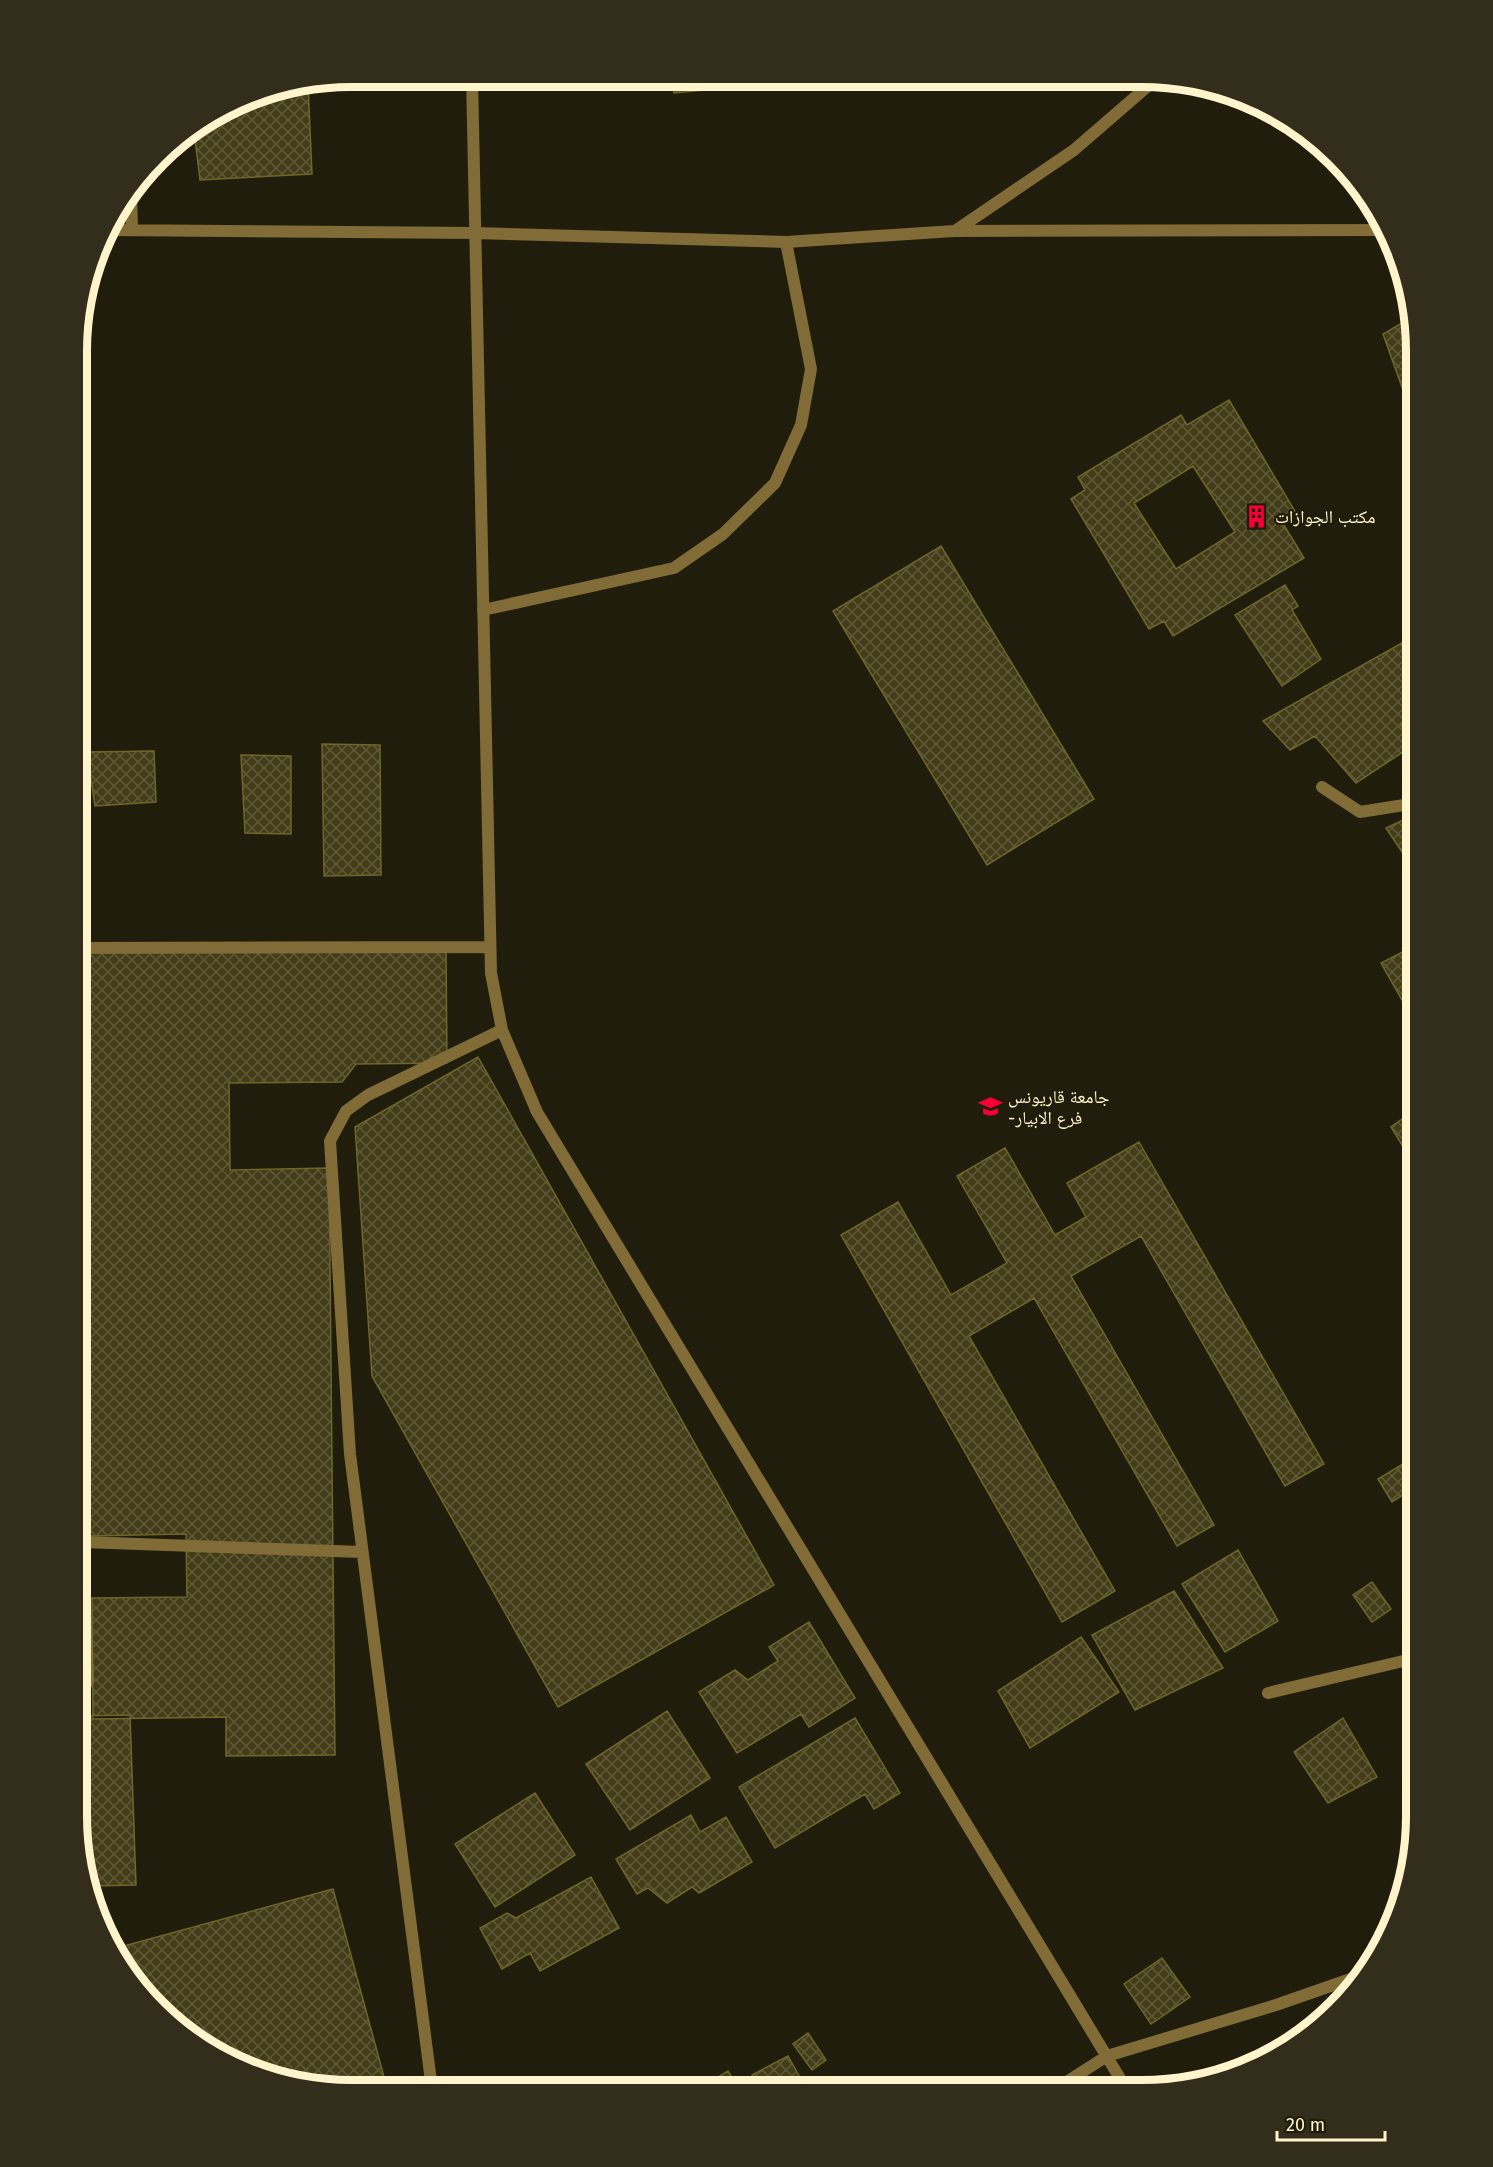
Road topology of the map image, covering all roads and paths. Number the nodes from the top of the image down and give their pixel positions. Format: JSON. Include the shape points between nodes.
{"nodes":[{"id":1,"x":472,"y":87,"type":"edge"},
{"id":2,"x":1146,"y":87,"type":"edge"},
{"id":3,"x":131,"y":204,"type":"edge"},
{"id":4,"x":116,"y":230,"type":"edge"},
{"id":5,"x":132,"y":230,"type":"junction"},
{"id":6,"x":1377,"y":230,"type":"edge"},
{"id":7,"x":954,"y":231,"type":"junction"},
{"id":8,"x":475,"y":233,"type":"junction"},
{"id":9,"x":786,"y":242,"type":"junction"},
{"id":10,"x":483,"y":610,"type":"junction"},
{"id":11,"x":1322,"y":787,"type":"dead end"},
{"id":12,"x":1406,"y":804,"type":"edge"},
{"id":13,"x":490,"y":947,"type":"junction"},
{"id":14,"x":87,"y":948,"type":"edge"},
{"id":15,"x":502,"y":1030,"type":"junction"},
{"id":16,"x":87,"y":1542,"type":"edge"},
{"id":17,"x":363,"y":1552,"type":"junction"},
{"id":18,"x":87,"y":1652,"type":"edge"},
{"id":19,"x":1406,"y":1660,"type":"edge"},
{"id":20,"x":87,"y":1682,"type":"edge"},
{"id":21,"x":1268,"y":1693,"type":"dead end"},
{"id":22,"x":1349,"y":1980,"type":"edge"},
{"id":23,"x":1107,"y":2056,"type":"junction"},
{"id":24,"x":431,"y":2080,"type":"edge"},
{"id":25,"x":1070,"y":2080,"type":"edge"},
{"id":26,"x":1121,"y":2080,"type":"edge"}],
"edges":[{"from":1,"to":8,"type":"street"},
{"from":2,"to":7,"type":"street","via":[[1074,150]]},
{"from":3,"to":5,"type":"street"},
{"from":4,"to":5,"type":"street"},
{"from":5,"to":8,"type":"street"},
{"from":6,"to":7,"type":"street"},
{"from":7,"to":9,"type":"street"},
{"from":8,"to":9,"type":"street"},
{"from":8,"to":10,"type":"street"},
{"from":9,"to":10,"type":"street","via":[[811,369],[801,425],[775,483],[723,534],[674,568]]},
{"from":10,"to":13,"type":"street"},
{"from":11,"to":12,"type":"street","via":[[1360,812]]},
{"from":13,"to":14,"type":"street"},
{"from":13,"to":15,"type":"street"},
{"from":15,"to":17,"type":"street","via":[[368,1095],[346,1111],[330,1141],[350,1454]]},
{"from":15,"to":23,"type":"street","via":[[537,1112]]},
{"from":16,"to":17,"type":"street"},
{"from":17,"to":24,"type":"street"},
{"from":18,"to":20,"type":"street"},
{"from":19,"to":21,"type":"street"},
{"from":22,"to":23,"type":"street"},
{"from":23,"to":25,"type":"street"},
{"from":23,"to":26,"type":"street"}]}
